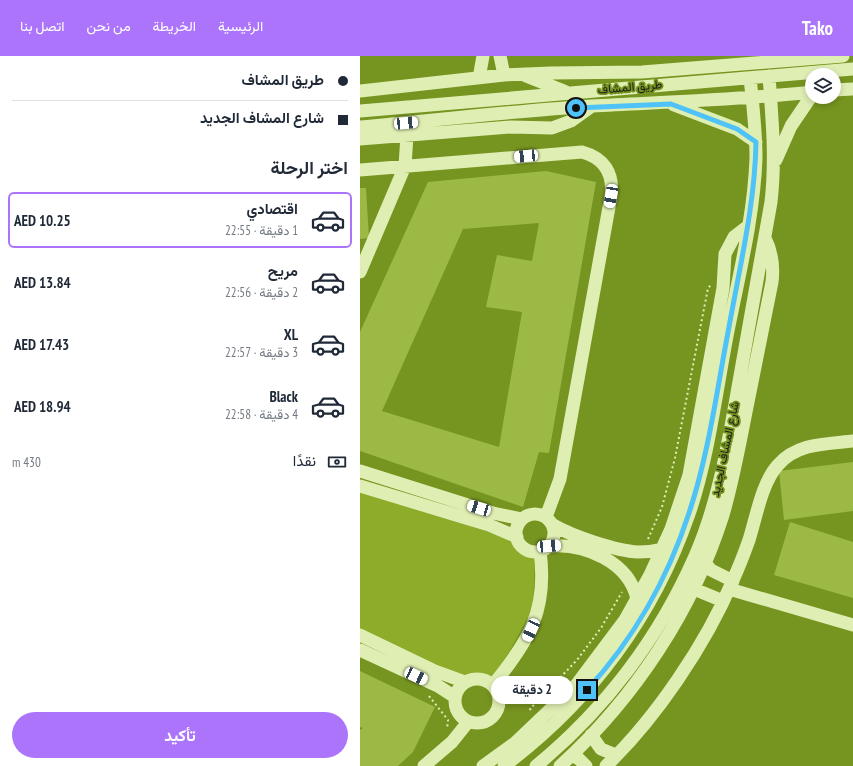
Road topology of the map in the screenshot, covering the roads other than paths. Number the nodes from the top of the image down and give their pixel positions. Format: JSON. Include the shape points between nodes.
{"nodes":[{"id":1,"x":483,"y":56,"type":"edge"},
{"id":2,"x":500,"y":56,"type":"edge"},
{"id":3,"x":843,"y":56,"type":"edge"},
{"id":4,"x":746,"y":60,"type":"edge"},
{"id":5,"x":853,"y":69,"type":"edge"},
{"id":6,"x":504,"y":75,"type":"junction"},
{"id":7,"x":523,"y":75,"type":"junction"},
{"id":8,"x":769,"y":76,"type":"junction"},
{"id":9,"x":479,"y":78,"type":"junction"},
{"id":10,"x":750,"y":78,"type":"junction"},
{"id":11,"x":445,"y":81,"type":"junction"},
{"id":12,"x":853,"y":88,"type":"edge"},
{"id":13,"x":841,"y":89,"type":"edge"},
{"id":14,"x":360,"y":91,"type":"edge"},
{"id":15,"x":567,"y":92,"type":"junction"},
{"id":16,"x":805,"y":94,"type":"edge"},
{"id":17,"x":752,"y":97,"type":"junction"},
{"id":18,"x":770,"y":97,"type":"junction"},
{"id":19,"x":671,"y":104,"type":"junction"},
{"id":20,"x":805,"y":104,"type":"edge"},
{"id":21,"x":417,"y":105,"type":"junction"},
{"id":22,"x":592,"y":106,"type":"junction"},
{"id":23,"x":360,"y":111,"type":"edge"},
{"id":24,"x":360,"y":127,"type":"edge"},
{"id":25,"x":407,"y":135,"type":"junction"},
{"id":26,"x":360,"y":139,"type":"edge"},
{"id":27,"x":756,"y":142,"type":"junction"},
{"id":28,"x":405,"y":166,"type":"junction"},
{"id":29,"x":774,"y":166,"type":"junction"},
{"id":30,"x":360,"y":170,"type":"edge"},
{"id":31,"x":747,"y":227,"type":"junction"},
{"id":32,"x":765,"y":238,"type":"junction"},
{"id":33,"x":360,"y":272,"type":"edge"},
{"id":34,"x":853,"y":441,"type":"edge"},
{"id":35,"x":360,"y":471,"type":"edge"},
{"id":36,"x":360,"y":486,"type":"edge"},
{"id":37,"x":522,"y":519,"type":"junction"},
{"id":38,"x":549,"y":521,"type":"junction"},
{"id":39,"x":517,"y":537,"type":"junction"},
{"id":40,"x":544,"y":548,"type":"junction"},
{"id":41,"x":663,"y":549,"type":"junction"},
{"id":42,"x":705,"y":563,"type":"junction"},
{"id":43,"x":731,"y":585,"type":"junction"},
{"id":44,"x":694,"y":589,"type":"junction"},
{"id":45,"x":637,"y":600,"type":"junction"},
{"id":46,"x":723,"y":601,"type":"junction"},
{"id":47,"x":853,"y":624,"type":"edge"},
{"id":48,"x":360,"y":635,"type":"edge"},
{"id":49,"x":360,"y":650,"type":"edge"},
{"id":50,"x":465,"y":682,"type":"junction"},
{"id":51,"x":493,"y":685,"type":"junction"},
{"id":52,"x":455,"y":697,"type":"junction"},
{"id":53,"x":468,"y":722,"type":"junction"},
{"id":54,"x":591,"y":735,"type":"junction"},
{"id":55,"x":572,"y":756,"type":"junction"},
{"id":56,"x":611,"y":763,"type":"edge"},
{"id":57,"x":424,"y":766,"type":"edge"},
{"id":58,"x":483,"y":766,"type":"edge"},
{"id":59,"x":504,"y":766,"type":"edge"},
{"id":60,"x":536,"y":766,"type":"edge"},
{"id":61,"x":560,"y":766,"type":"edge"},
{"id":62,"x":586,"y":766,"type":"edge"}],
"edges":[{"from":1,"to":9,"type":"street"},
{"from":2,"to":6,"type":"street"},
{"from":3,"to":4,"type":"street","name":"طريق المشاف"},
{"from":4,"to":7,"type":"street","name":"طريق المشاف","via":[[642,72]]},
{"from":5,"to":8,"type":"street","name":"طريق المشاف"},
{"from":6,"to":7,"type":"street","name":"طريق المشاف"},
{"from":6,"to":9,"type":"street","name":"طريق المشاف"},
{"from":7,"to":15,"type":"street"},
{"from":8,"to":10,"type":"street","name":"طريق المشاف"},
{"from":8,"to":18,"type":"street","name":"شارع المشاف الجديد"},
{"from":9,"to":11,"type":"street","name":"طريق المشاف"},
{"from":10,"to":15,"type":"street","name":"طريق المشاف"},
{"from":10,"to":17,"type":"street","name":"شارع المشاف الجديد"},
{"from":11,"to":14,"type":"street","name":"طريق المشاف"},
{"from":11,"to":21,"type":"street"},
{"from":12,"to":13,"type":"street"},
{"from":15,"to":21,"type":"street","name":"طريق المشاف"},
{"from":16,"to":18,"type":"street","name":"طريق المشاف"},
{"from":17,"to":18,"type":"street","name":"طريق المشاف"},
{"from":17,"to":19,"type":"street","name":"طريق المشاف"},
{"from":17,"to":27,"type":"street","name":"شارع المشاف الجديد"},
{"from":18,"to":29,"type":"street","name":"شارع المشاف الجديد"},
{"from":19,"to":22,"type":"street","name":"طريق المشاف"},
{"from":19,"to":27,"type":"street","via":[[737,129]]},
{"from":20,"to":29,"type":"street","via":[[791,126]]},
{"from":21,"to":23,"type":"street","name":"طريق المشاف"},
{"from":22,"to":24,"type":"street","name":"طريق المشاف"},
{"from":22,"to":25,"type":"street","name":"طريق المشاف","via":[[570,121],[552,128],[528,126]]},
{"from":25,"to":26,"type":"street","name":"طريق المشاف"},
{"from":25,"to":28,"type":"street"},
{"from":27,"to":31,"type":"street","name":"شارع المشاف الجديد","via":[[754,181]]},
{"from":28,"to":30,"type":"street"},
{"from":28,"to":33,"type":"street"},
{"from":28,"to":38,"type":"street","via":[[582,152],[600,160],[611,176],[611,196],[562,466]]},
{"from":29,"to":32,"type":"street","name":"شارع المشاف الجديد"},
{"from":31,"to":41,"type":"street","via":[[734,237],[725,254],[723,288],[689,475]]},
{"from":31,"to":59,"type":"street","name":"شارع المشاف الجديد","via":[[702,466],[689,513],[666,573],[637,625],[602,674],[559,719]]},
{"from":32,"to":42,"type":"street","via":[[773,261],[772,282],[735,470],[723,515]]},
{"from":32,"to":60,"type":"street","name":"شارع المشاف الجديد","via":[[727,450],[718,489],[695,557],[664,616],[616,686],[573,733]]},
{"from":34,"to":43,"type":"street","via":[[811,445],[798,449],[777,465],[770,476]]},
{"from":35,"to":37,"type":"street","via":[[498,514]]},
{"from":36,"to":39,"type":"street","via":[[489,525]]},
{"from":37,"to":38,"type":"street","via":[[534,514]]},
{"from":37,"to":39,"type":"street","via":[[518,524]]},
{"from":38,"to":40,"type":"street","via":[[554,536]]},
{"from":38,"to":41,"type":"street","via":[[574,535],[620,548],[642,552]]},
{"from":39,"to":40,"type":"street","via":[[528,550]]},
{"from":40,"to":45,"type":"street","via":[[569,545],[586,550],[613,564],[629,579]]},
{"from":40,"to":51,"type":"street","via":[[537,612],[531,630],[517,656]]},
{"from":41,"to":45,"type":"street"},
{"from":42,"to":43,"type":"street"},
{"from":42,"to":44,"type":"street"},
{"from":43,"to":46,"type":"street"},
{"from":43,"to":47,"type":"street"},
{"from":44,"to":46,"type":"street"},
{"from":44,"to":54,"type":"street","via":[[639,677]]},
{"from":45,"to":58,"type":"street","via":[[621,627],[577,684],[515,743]]},
{"from":46,"to":56,"type":"street","via":[[682,673]]},
{"from":48,"to":50,"type":"street","via":[[435,671]]},
{"from":49,"to":52,"type":"street"},
{"from":50,"to":51,"type":"street","via":[[480,679]]},
{"from":50,"to":52,"type":"street"},
{"from":51,"to":53,"type":"street","via":[[499,699],[495,714],[483,722]]},
{"from":52,"to":53,"type":"street","via":[[457,712]]},
{"from":53,"to":57,"type":"street","via":[[452,742]]},
{"from":54,"to":55,"type":"street"},
{"from":54,"to":56,"type":"street"},
{"from":55,"to":61,"type":"street"},
{"from":55,"to":62,"type":"street"}]}
